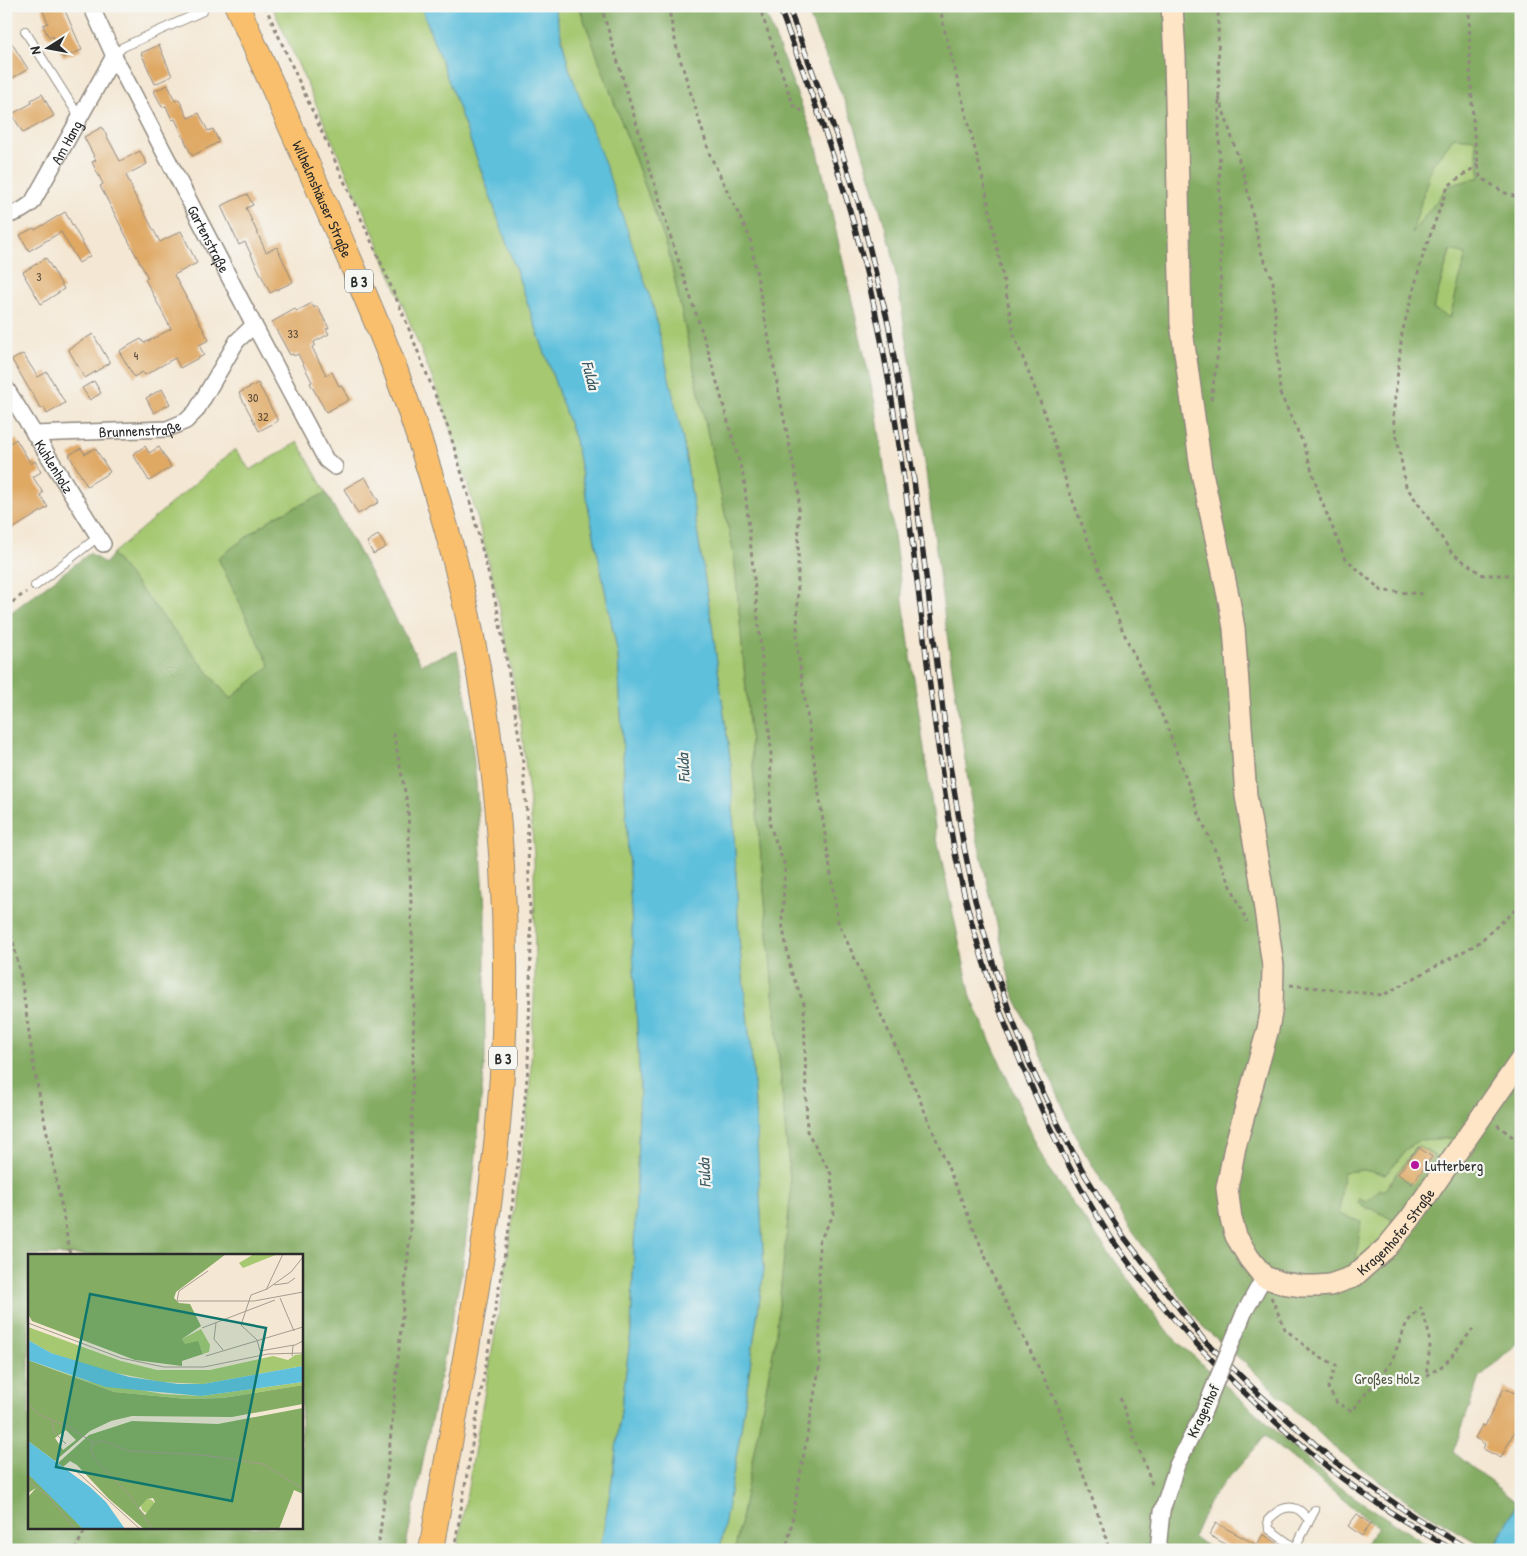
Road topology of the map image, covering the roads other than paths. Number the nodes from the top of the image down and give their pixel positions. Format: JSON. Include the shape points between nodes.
{"nodes":[{"id":1,"x":91,"y":6,"type":"edge"},
{"id":2,"x":201,"y":6,"type":"edge"},
{"id":3,"x":237,"y":6,"type":"edge"},
{"id":4,"x":1172,"y":6,"type":"edge"},
{"id":5,"x":25,"y":31,"type":"dead end"},
{"id":6,"x":114,"y":56,"type":"junction"},
{"id":7,"x":80,"y":118,"type":"junction"},
{"id":8,"x":6,"y":215,"type":"edge"},
{"id":9,"x":254,"y":325,"type":"junction"},
{"id":10,"x":6,"y":388,"type":"edge"},
{"id":11,"x":34,"y":434,"type":"junction"},
{"id":12,"x":335,"y":467,"type":"dead end"},
{"id":13,"x":101,"y":540,"type":"joint"},
{"id":14,"x":35,"y":586,"type":"road end"},
{"id":15,"x":1521,"y":1060,"type":"edge"},
{"id":16,"x":1264,"y":1278,"type":"junction"},
{"id":17,"x":1315,"y":1510,"type":"dead end"},
{"id":18,"x":1310,"y":1520,"type":"junction"},
{"id":19,"x":1295,"y":1549,"type":"edge"},
{"id":20,"x":431,"y":1550,"type":"edge"},
{"id":21,"x":1158,"y":1550,"type":"edge"}],
"edges":[{"from":1,"to":6,"type":"street","name":"Gartenstraße"},
{"from":2,"to":6,"type":"lane","via":[[203,11],[123,47]]},
{"from":3,"to":20,"type":"main road","name":"Wilhelmshäuser Straße","number":"B 3","via":[[379,328],[428,465],[470,624],[497,803],[505,993],[498,1122],[474,1298]]},
{"from":4,"to":16,"type":"street","via":[[1181,323],[1201,468],[1234,628],[1246,796],[1274,966],[1268,1029],[1227,1188],[1230,1219],[1236,1236]]},
{"from":5,"to":7,"type":"lane"},
{"from":6,"to":7,"type":"street","name":"Am Hang"},
{"from":6,"to":9,"type":"street","name":"Gartenstraße"},
{"from":7,"to":8,"type":"street","name":"Am Hang","via":[[32,203]]},
{"from":9,"to":11,"type":"street","name":"Brunnenstraße","via":[[237,341],[196,411],[177,426],[142,431]]},
{"from":9,"to":12,"type":"street","name":"Gartenstraße","via":[[326,460]]},
{"from":10,"to":11,"type":"street","name":"Kuhlenholz"},
{"from":11,"to":13,"type":"street","name":"Kuhlenholz"},
{"from":13,"to":14,"type":"lane"},
{"from":15,"to":16,"type":"street","name":"Kragenhofer Straße","via":[[1410,1219],[1387,1247],[1353,1277],[1317,1286]]},
{"from":16,"to":21,"type":"street","name":"Kragenhof","bridge":true,"via":[[1244,1312],[1204,1411],[1177,1465],[1162,1511]]},
{"from":17,"to":18,"type":"lane"},
{"from":18,"to":19,"type":"lane"},
{"from":18,"to":19,"type":"lane","via":[[1298,1509],[1288,1508],[1276,1511],[1268,1520],[1268,1529]]}]}
